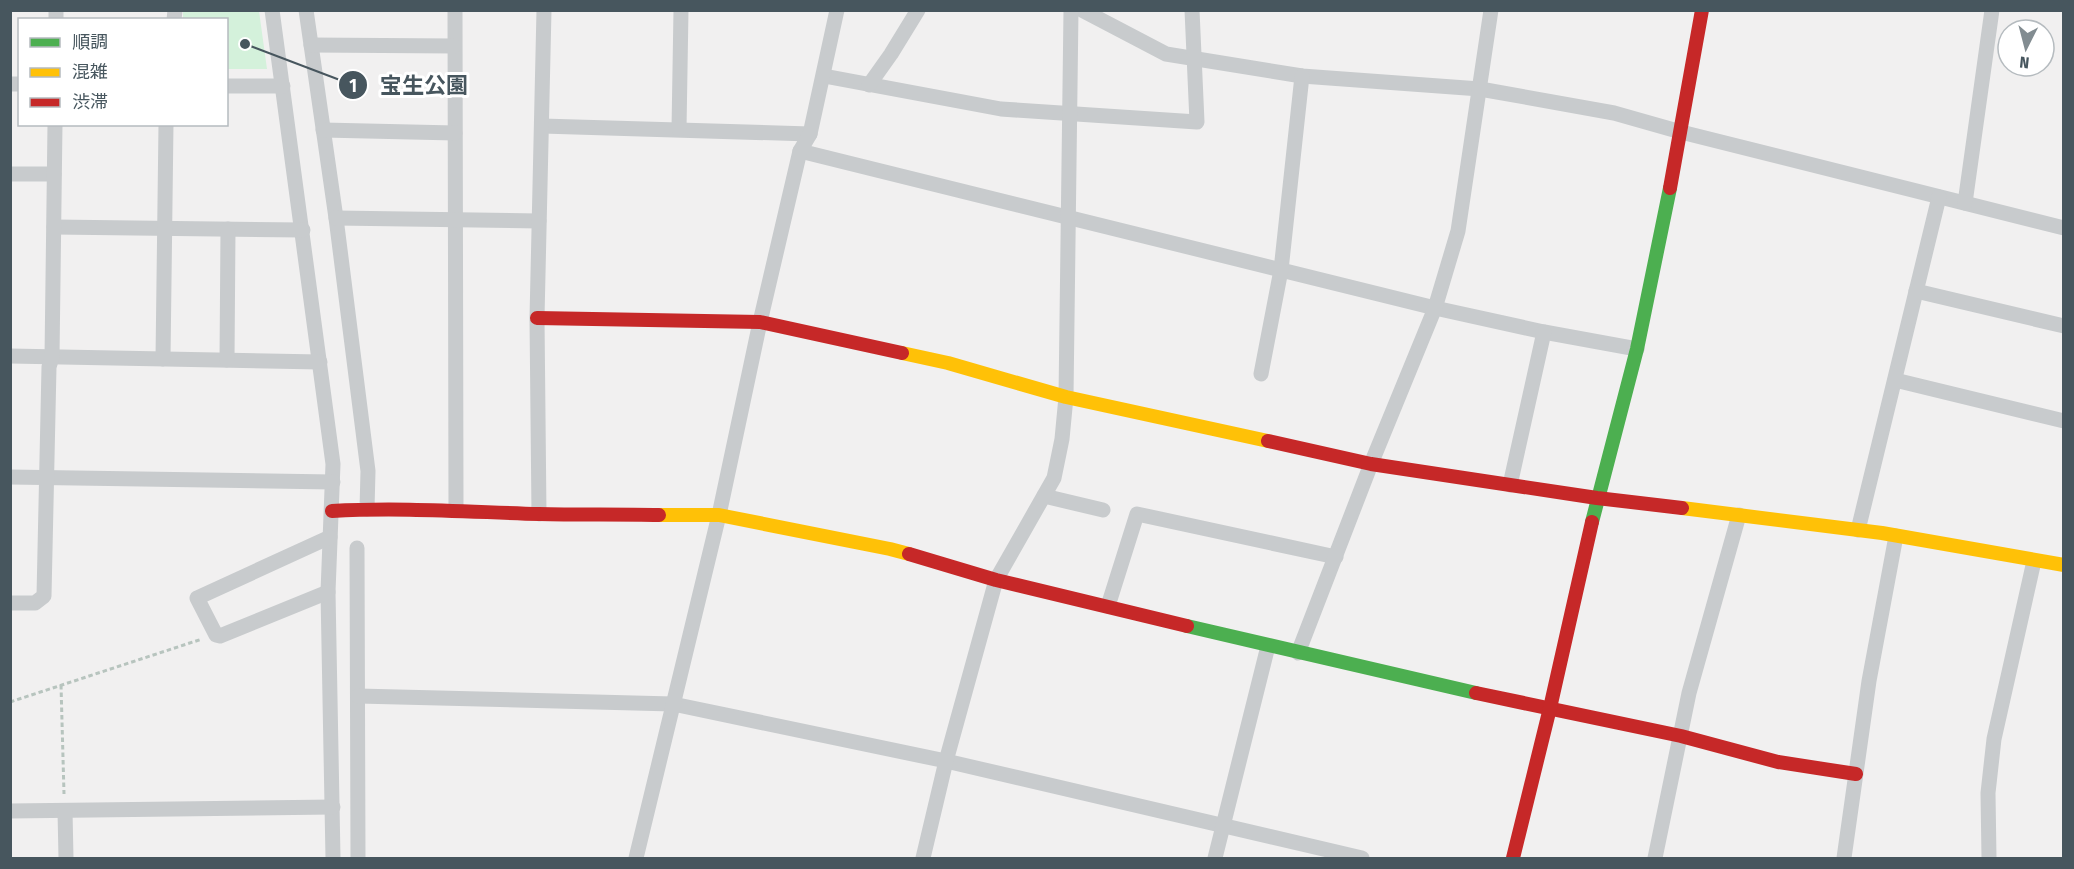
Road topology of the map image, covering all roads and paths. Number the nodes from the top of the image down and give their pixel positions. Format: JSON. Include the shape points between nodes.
{"nodes":[{"id":1,"x":272,"y":10,"type":"edge"},
{"id":2,"x":306,"y":10,"type":"edge"},
{"id":3,"x":455,"y":10,"type":"edge"},
{"id":4,"x":544,"y":10,"type":"edge"},
{"id":5,"x":681,"y":10,"type":"edge"},
{"id":6,"x":837,"y":10,"type":"edge"},
{"id":7,"x":918,"y":10,"type":"edge"},
{"id":8,"x":1071,"y":10,"type":"edge"},
{"id":9,"x":1082,"y":10,"type":"edge"},
{"id":10,"x":1192,"y":10,"type":"edge"},
{"id":11,"x":1491,"y":10,"type":"edge"},
{"id":12,"x":1702,"y":10,"type":"edge"},
{"id":13,"x":1992,"y":10,"type":"edge"},
{"id":14,"x":311,"y":45,"type":"junction"},
{"id":15,"x":454,"y":46,"type":"junction"},
{"id":16,"x":1194,"y":58,"type":"junction"},
{"id":17,"x":824,"y":76,"type":"junction"},
{"id":18,"x":1302,"y":76,"type":"junction"},
{"id":19,"x":869,"y":85,"type":"junction"},
{"id":20,"x":228,"y":86,"type":"edge"},
{"id":21,"x":283,"y":86,"type":"junction"},
{"id":22,"x":1480,"y":88,"type":"junction"},
{"id":23,"x":1069,"y":115,"type":"junction"},
{"id":24,"x":55,"y":126,"type":"edge"},
{"id":25,"x":166,"y":126,"type":"edge"},
{"id":26,"x":542,"y":126,"type":"junction"},
{"id":27,"x":679,"y":129,"type":"junction"},
{"id":28,"x":323,"y":130,"type":"junction"},
{"id":29,"x":1681,"y":132,"type":"junction"},
{"id":30,"x":455,"y":133,"type":"junction"},
{"id":31,"x":810,"y":134,"type":"junction"},
{"id":32,"x":800,"y":151,"type":"junction"},
{"id":33,"x":10,"y":174,"type":"edge"},
{"id":34,"x":54,"y":174,"type":"junction"},
{"id":35,"x":1939,"y":197,"type":"junction"},
{"id":36,"x":1965,"y":203,"type":"junction"},
{"id":37,"x":1067,"y":216,"type":"junction"},
{"id":38,"x":336,"y":218,"type":"junction"},
{"id":39,"x":457,"y":221,"type":"junction"},
{"id":40,"x":539,"y":221,"type":"junction"},
{"id":41,"x":54,"y":227,"type":"junction"},
{"id":42,"x":164,"y":228,"type":"junction"},
{"id":43,"x":2064,"y":228,"type":"edge"},
{"id":44,"x":228,"y":229,"type":"junction"},
{"id":45,"x":303,"y":230,"type":"junction"},
{"id":46,"x":1281,"y":270,"type":"junction"},
{"id":47,"x":1916,"y":291,"type":"junction"},
{"id":48,"x":1435,"y":308,"type":"junction"},
{"id":49,"x":537,"y":318,"type":"junction"},
{"id":50,"x":760,"y":322,"type":"junction"},
{"id":51,"x":2064,"y":326,"type":"edge"},
{"id":52,"x":1544,"y":332,"type":"junction"},
{"id":53,"x":1637,"y":349,"type":"junction"},
{"id":54,"x":10,"y":356,"type":"edge"},
{"id":55,"x":52,"y":357,"type":"junction"},
{"id":56,"x":163,"y":359,"type":"junction"},
{"id":57,"x":227,"y":360,"type":"junction"},
{"id":58,"x":320,"y":362,"type":"junction"},
{"id":59,"x":1261,"y":374,"type":"dead end"},
{"id":60,"x":1895,"y":380,"type":"junction"},
{"id":61,"x":1066,"y":397,"type":"junction"},
{"id":62,"x":2064,"y":420,"type":"edge"},
{"id":63,"x":1371,"y":464,"type":"junction"},
{"id":64,"x":10,"y":477,"type":"edge"},
{"id":65,"x":46,"y":478,"type":"junction"},
{"id":66,"x":333,"y":482,"type":"junction"},
{"id":67,"x":1510,"y":485,"type":"junction"},
{"id":68,"x":1044,"y":496,"type":"junction"},
{"id":69,"x":1597,"y":498,"type":"junction"},
{"id":70,"x":367,"y":509,"type":"junction"},
{"id":71,"x":456,"y":510,"type":"junction"},
{"id":72,"x":1103,"y":510,"type":"dead end"},
{"id":73,"x":332,"y":511,"type":"junction"},
{"id":74,"x":539,"y":514,"type":"junction"},
{"id":75,"x":719,"y":515,"type":"junction"},
{"id":76,"x":1739,"y":515,"type":"junction"},
{"id":77,"x":1858,"y":530,"type":"junction"},
{"id":78,"x":1896,"y":536,"type":"junction"},
{"id":79,"x":330,"y":537,"type":"junction"},
{"id":80,"x":357,"y":548,"type":"dead end"},
{"id":81,"x":1335,"y":557,"type":"junction"},
{"id":82,"x":2034,"y":561,"type":"junction"},
{"id":83,"x":2064,"y":565,"type":"edge"},
{"id":84,"x":996,"y":580,"type":"junction"},
{"id":85,"x":328,"y":592,"type":"junction"},
{"id":86,"x":10,"y":603,"type":"edge"},
{"id":87,"x":1108,"y":606,"type":"junction"},
{"id":88,"x":216,"y":634,"type":"junction"},
{"id":89,"x":1268,"y":646,"type":"junction"},
{"id":90,"x":1298,"y":653,"type":"junction"},
{"id":91,"x":61,"y":685,"type":"junction"},
{"id":92,"x":358,"y":696,"type":"junction"},
{"id":93,"x":10,"y":702,"type":"edge"},
{"id":94,"x":673,"y":704,"type":"junction"},
{"id":95,"x":1550,"y":708,"type":"junction"},
{"id":96,"x":1681,"y":736,"type":"junction"},
{"id":97,"x":946,"y":761,"type":"junction"},
{"id":98,"x":1856,"y":774,"type":"junction"},
{"id":99,"x":333,"y":807,"type":"junction"},
{"id":100,"x":10,"y":811,"type":"edge"},
{"id":101,"x":65,"y":811,"type":"junction"},
{"id":102,"x":1222,"y":826,"type":"junction"},
{"id":103,"x":66,"y":858,"type":"edge"},
{"id":104,"x":333,"y":858,"type":"edge"},
{"id":105,"x":358,"y":858,"type":"edge"},
{"id":106,"x":636,"y":858,"type":"edge"},
{"id":107,"x":923,"y":858,"type":"edge"},
{"id":108,"x":1215,"y":858,"type":"edge"},
{"id":109,"x":1362,"y":858,"type":"edge"},
{"id":110,"x":1513,"y":858,"type":"edge"},
{"id":111,"x":1655,"y":858,"type":"edge"},
{"id":112,"x":1844,"y":858,"type":"edge"},
{"id":113,"x":1989,"y":858,"type":"edge"}],
"edges":[{"from":1,"to":21,"type":"street"},
{"from":2,"to":14,"type":"street"},
{"from":3,"to":15,"type":"street"},
{"from":4,"to":26,"type":"street"},
{"from":5,"to":27,"type":"street"},
{"from":6,"to":17,"type":"street"},
{"from":7,"to":19,"type":"street"},
{"from":8,"to":23,"type":"street"},
{"from":9,"to":16,"type":"street","via":[[1166,54]]},
{"from":10,"to":16,"type":"street"},
{"from":11,"to":22,"type":"street"},
{"from":12,"to":29,"type":"street"},
{"from":13,"to":36,"type":"street"},
{"from":14,"to":15,"type":"street"},
{"from":14,"to":28,"type":"street"},
{"from":15,"to":30,"type":"street"},
{"from":16,"to":18,"type":"street"},
{"from":16,"to":23,"type":"street","via":[[1197,122]]},
{"from":17,"to":19,"type":"street"},
{"from":17,"to":31,"type":"street"},
{"from":18,"to":22,"type":"street"},
{"from":18,"to":46,"type":"street"},
{"from":19,"to":23,"type":"street","via":[[1001,110]]},
{"from":20,"to":21,"type":"street"},
{"from":21,"to":45,"type":"street"},
{"from":22,"to":29,"type":"street","via":[[1614,113]]},
{"from":22,"to":48,"type":"street","via":[[1458,231]]},
{"from":23,"to":37,"type":"street"},
{"from":24,"to":34,"type":"street"},
{"from":25,"to":42,"type":"street"},
{"from":26,"to":27,"type":"street"},
{"from":26,"to":40,"type":"street"},
{"from":27,"to":31,"type":"street"},
{"from":28,"to":30,"type":"street"},
{"from":28,"to":38,"type":"street"},
{"from":29,"to":35,"type":"street"},
{"from":29,"to":53,"type":"street"},
{"from":30,"to":39,"type":"street"},
{"from":31,"to":32,"type":"street"},
{"from":32,"to":37,"type":"street"},
{"from":32,"to":50,"type":"street"},
{"from":33,"to":34,"type":"street"},
{"from":34,"to":41,"type":"street"},
{"from":35,"to":36,"type":"street"},
{"from":35,"to":47,"type":"street"},
{"from":36,"to":43,"type":"street"},
{"from":37,"to":46,"type":"street"},
{"from":37,"to":61,"type":"street"},
{"from":38,"to":39,"type":"street"},
{"from":38,"to":70,"type":"street","via":[[368,471]]},
{"from":39,"to":40,"type":"street"},
{"from":39,"to":71,"type":"street"},
{"from":40,"to":49,"type":"street"},
{"from":41,"to":42,"type":"street"},
{"from":41,"to":55,"type":"street"},
{"from":42,"to":44,"type":"street"},
{"from":42,"to":56,"type":"street"},
{"from":44,"to":45,"type":"street"},
{"from":44,"to":57,"type":"street"},
{"from":45,"to":58,"type":"street"},
{"from":46,"to":48,"type":"street"},
{"from":46,"to":59,"type":"street"},
{"from":47,"to":51,"type":"street"},
{"from":47,"to":60,"type":"street"},
{"from":48,"to":52,"type":"street"},
{"from":48,"to":63,"type":"street"},
{"from":49,"to":50,"type":"street"},
{"from":49,"to":74,"type":"street"},
{"from":50,"to":61,"type":"street","via":[[948,363]]},
{"from":50,"to":75,"type":"street"},
{"from":52,"to":53,"type":"street"},
{"from":52,"to":67,"type":"street"},
{"from":53,"to":69,"type":"street"},
{"from":54,"to":55,"type":"street"},
{"from":55,"to":56,"type":"street"},
{"from":55,"to":65,"type":"street"},
{"from":56,"to":57,"type":"street"},
{"from":57,"to":58,"type":"street"},
{"from":58,"to":66,"type":"street"},
{"from":60,"to":62,"type":"street"},
{"from":60,"to":77,"type":"street"},
{"from":61,"to":63,"type":"street"},
{"from":61,"to":68,"type":"street","via":[[1059,457]]},
{"from":63,"to":67,"type":"street"},
{"from":63,"to":81,"type":"street"},
{"from":64,"to":65,"type":"street"},
{"from":65,"to":66,"type":"street"},
{"from":65,"to":86,"type":"street","via":[[44,596],[35,603]]},
{"from":66,"to":73,"type":"street"},
{"from":67,"to":69,"type":"street"},
{"from":68,"to":72,"type":"street"},
{"from":68,"to":84,"type":"street"},
{"from":69,"to":76,"type":"street"},
{"from":69,"to":95,"type":"street"},
{"from":70,"to":71,"type":"street"},
{"from":70,"to":73,"type":"street"},
{"from":71,"to":74,"type":"street"},
{"from":73,"to":79,"type":"street"},
{"from":74,"to":75,"type":"street"},
{"from":75,"to":84,"type":"street","via":[[890,549]]},
{"from":75,"to":94,"type":"street"},
{"from":76,"to":77,"type":"street"},
{"from":76,"to":96,"type":"street","via":[[1689,693]]},
{"from":77,"to":78,"type":"street"},
{"from":78,"to":82,"type":"street"},
{"from":78,"to":98,"type":"street"},
{"from":79,"to":85,"type":"street"},
{"from":79,"to":88,"type":"street","via":[[197,598]]},
{"from":80,"to":92,"type":"street"},
{"from":81,"to":87,"type":"street","via":[[1137,514]]},
{"from":81,"to":90,"type":"street"},
{"from":82,"to":83,"type":"street"},
{"from":82,"to":113,"type":"street","via":[[1994,739],[1988,793]]},
{"from":84,"to":87,"type":"street"},
{"from":84,"to":97,"type":"street"},
{"from":85,"to":88,"type":"street","via":[[220,636]]},
{"from":85,"to":99,"type":"street"},
{"from":87,"to":89,"type":"street"},
{"from":88,"to":91,"type":"path"},
{"from":89,"to":90,"type":"street"},
{"from":89,"to":102,"type":"street"},
{"from":90,"to":95,"type":"street"},
{"from":91,"to":93,"type":"path"},
{"from":91,"to":101,"type":"path"},
{"from":92,"to":94,"type":"street"},
{"from":92,"to":105,"type":"street"},
{"from":94,"to":97,"type":"street"},
{"from":94,"to":106,"type":"street"},
{"from":95,"to":96,"type":"street"},
{"from":95,"to":110,"type":"street"},
{"from":96,"to":98,"type":"street","via":[[1778,762]]},
{"from":96,"to":111,"type":"street"},
{"from":97,"to":102,"type":"street"},
{"from":97,"to":107,"type":"street"},
{"from":98,"to":112,"type":"street"},
{"from":99,"to":101,"type":"street"},
{"from":99,"to":104,"type":"street"},
{"from":100,"to":101,"type":"street"},
{"from":101,"to":103,"type":"street"},
{"from":102,"to":108,"type":"street"},
{"from":102,"to":109,"type":"street"}]}
